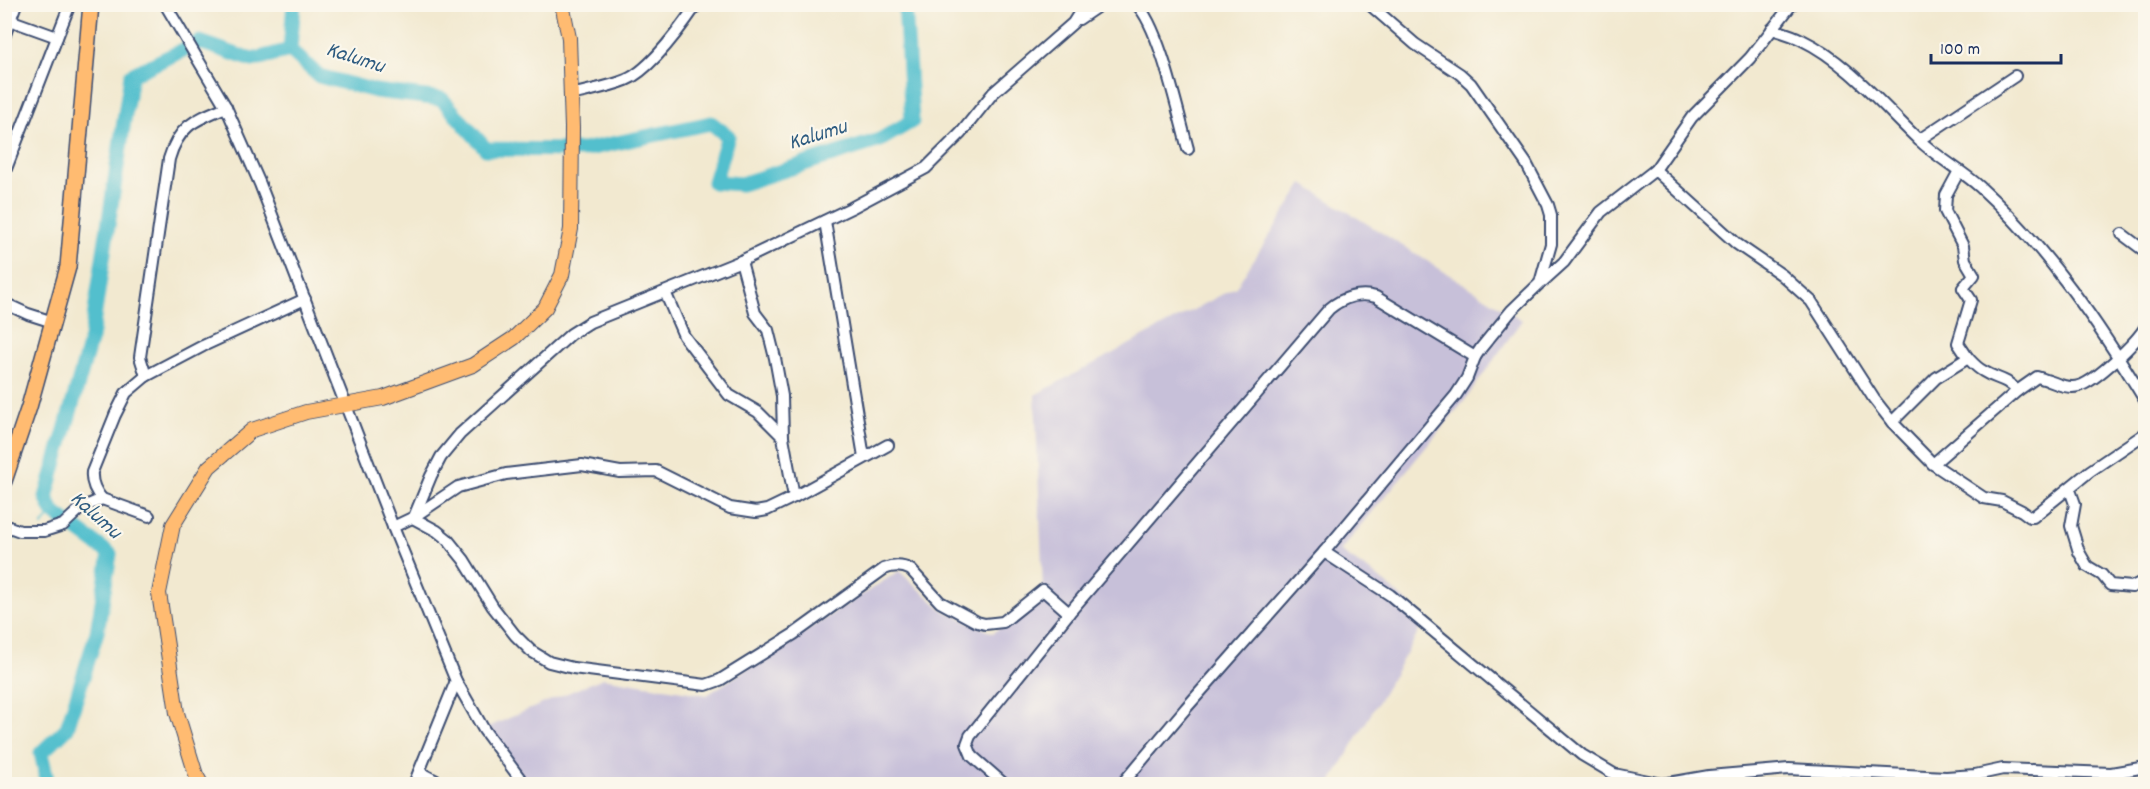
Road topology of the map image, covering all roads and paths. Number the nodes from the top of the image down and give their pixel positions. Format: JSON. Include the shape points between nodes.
{"nodes":[{"id":1,"x":16,"y":4,"type":"edge"},
{"id":2,"x":70,"y":4,"type":"edge"},
{"id":3,"x":91,"y":4,"type":"edge"},
{"id":4,"x":165,"y":4,"type":"edge"},
{"id":5,"x":562,"y":4,"type":"edge"},
{"id":6,"x":697,"y":4,"type":"edge"},
{"id":7,"x":1085,"y":4,"type":"edge"},
{"id":8,"x":1101,"y":4,"type":"edge"},
{"id":9,"x":1136,"y":4,"type":"edge"},
{"id":10,"x":1369,"y":4,"type":"edge"},
{"id":11,"x":1792,"y":4,"type":"edge"},
{"id":12,"x":8,"y":19,"type":"edge"},
{"id":13,"x":1073,"y":23,"type":"junction"},
{"id":14,"x":1772,"y":29,"type":"junction"},
{"id":15,"x":4,"y":37,"type":"edge"},
{"id":16,"x":57,"y":37,"type":"junction"},
{"id":17,"x":2015,"y":76,"type":"dead end"},
{"id":18,"x":571,"y":95,"type":"junction"},
{"id":19,"x":226,"y":107,"type":"junction"},
{"id":20,"x":1919,"y":140,"type":"junction"},
{"id":21,"x":1188,"y":149,"type":"dead end"},
{"id":22,"x":6,"y":168,"type":"edge"},
{"id":23,"x":1655,"y":170,"type":"junction"},
{"id":24,"x":1959,"y":171,"type":"junction"},
{"id":25,"x":825,"y":221,"type":"junction"},
{"id":26,"x":2122,"y":234,"type":"dead end"},
{"id":27,"x":2145,"y":252,"type":"edge"},
{"id":28,"x":741,"y":261,"type":"junction"},
{"id":29,"x":1540,"y":283,"type":"junction"},
{"id":30,"x":665,"y":292,"type":"junction"},
{"id":31,"x":305,"y":299,"type":"junction"},
{"id":32,"x":4,"y":303,"type":"edge"},
{"id":33,"x":53,"y":322,"type":"junction"},
{"id":34,"x":2145,"y":326,"type":"edge"},
{"id":35,"x":1475,"y":357,"type":"junction"},
{"id":36,"x":2119,"y":357,"type":"junction"},
{"id":37,"x":1968,"y":358,"type":"junction"},
{"id":38,"x":146,"y":376,"type":"junction"},
{"id":39,"x":2017,"y":391,"type":"junction"},
{"id":40,"x":2145,"y":402,"type":"edge"},
{"id":41,"x":345,"y":405,"type":"junction"},
{"id":42,"x":1892,"y":422,"type":"junction"},
{"id":43,"x":2145,"y":433,"type":"edge"},
{"id":44,"x":783,"y":436,"type":"junction"},
{"id":45,"x":888,"y":446,"type":"dead end"},
{"id":46,"x":9,"y":451,"type":"edge"},
{"id":47,"x":864,"y":457,"type":"junction"},
{"id":48,"x":1933,"y":464,"type":"junction"},
{"id":49,"x":4,"y":481,"type":"edge"},
{"id":50,"x":2070,"y":490,"type":"junction"},
{"id":51,"x":794,"y":497,"type":"junction"},
{"id":52,"x":102,"y":499,"type":"junction"},
{"id":53,"x":149,"y":516,"type":"dead end"},
{"id":54,"x":414,"y":518,"type":"junction"},
{"id":55,"x":4,"y":525,"type":"edge"},
{"id":56,"x":393,"y":527,"type":"junction"},
{"id":57,"x":1324,"y":552,"type":"junction"},
{"id":58,"x":2145,"y":580,"type":"edge"},
{"id":59,"x":1069,"y":613,"type":"junction"},
{"id":60,"x":456,"y":681,"type":"junction"},
{"id":61,"x":2145,"y":767,"type":"edge"},
{"id":62,"x":419,"y":772,"type":"junction"},
{"id":63,"x":1711,"y":780,"type":"edge"},
{"id":64,"x":201,"y":784,"type":"edge"},
{"id":65,"x":414,"y":784,"type":"edge"},
{"id":66,"x":442,"y":784,"type":"edge"},
{"id":67,"x":524,"y":784,"type":"edge"},
{"id":68,"x":1004,"y":784,"type":"edge"},
{"id":69,"x":1122,"y":784,"type":"edge"}],
"edges":[{"from":1,"to":12,"type":"street"},
{"from":2,"to":16,"type":"street"},
{"from":3,"to":33,"type":"highway","via":[[71,244]]},
{"from":4,"to":19,"type":"street"},
{"from":5,"to":18,"type":"main road","via":[[569,38]]},
{"from":6,"to":18,"type":"street","via":[[637,74]]},
{"from":7,"to":13,"type":"street"},
{"from":8,"to":13,"type":"street"},
{"from":9,"to":21,"type":"street","via":[[1148,19],[1160,52]]},
{"from":10,"to":29,"type":"street","via":[[1414,44],[1471,84],[1526,163],[1551,215],[1551,244]]},
{"from":11,"to":14,"type":"street"},
{"from":12,"to":15,"type":"street"},
{"from":12,"to":16,"type":"street"},
{"from":13,"to":25,"type":"street","via":[[993,93],[926,168]]},
{"from":14,"to":20,"type":"street","via":[[1810,44],[1848,72]]},
{"from":14,"to":23,"type":"street","via":[[1750,58],[1692,117]]},
{"from":16,"to":22,"type":"street"},
{"from":17,"to":20,"type":"street"},
{"from":18,"to":41,"type":"main road","via":[[571,229],[562,275],[545,308],[514,338],[473,365],[383,398]]},
{"from":19,"to":31,"type":"street"},
{"from":19,"to":38,"type":"street","via":[[188,125],[169,159],[140,357]]},
{"from":20,"to":24,"type":"street"},
{"from":23,"to":29,"type":"street","via":[[1601,212],[1564,262]]},
{"from":23,"to":42,"type":"street","via":[[1737,244],[1811,301]]},
{"from":24,"to":36,"type":"street","via":[[2030,236]]},
{"from":24,"to":37,"type":"street","via":[[1946,195],[1945,211],[1974,275],[1964,287],[1971,300],[1958,343]]},
{"from":25,"to":28,"type":"street"},
{"from":25,"to":47,"type":"street"},
{"from":26,"to":27,"type":"street"},
{"from":28,"to":30,"type":"street"},
{"from":28,"to":44,"type":"street","via":[[755,313],[768,330],[775,358],[782,396]]},
{"from":29,"to":35,"type":"street","via":[[1512,310]]},
{"from":30,"to":44,"type":"street","via":[[684,336],[729,395],[758,412]]},
{"from":30,"to":54,"type":"street","via":[[581,328],[484,410],[441,457]]},
{"from":31,"to":38,"type":"street"},
{"from":31,"to":41,"type":"street"},
{"from":32,"to":33,"type":"street"},
{"from":33,"to":46,"type":"highway"},
{"from":34,"to":36,"type":"street"},
{"from":35,"to":57,"type":"street","via":[[1456,395]]},
{"from":35,"to":59,"type":"street","via":[[1376,297],[1362,294],[1334,304]]},
{"from":36,"to":39,"type":"street","via":[[2079,386],[2037,377]]},
{"from":36,"to":40,"type":"street"},
{"from":37,"to":39,"type":"street","via":[[1983,372],[2008,381]]},
{"from":37,"to":42,"type":"street","via":[[1936,378]]},
{"from":38,"to":52,"type":"street","via":[[126,393],[92,472],[91,480]]},
{"from":39,"to":48,"type":"street"},
{"from":41,"to":56,"type":"street"},
{"from":41,"to":64,"type":"main road","via":[[306,412],[252,430],[209,467],[173,525],[159,593],[177,713]]},
{"from":42,"to":48,"type":"street"},
{"from":43,"to":50,"type":"street","via":[[2090,471]]},
{"from":44,"to":51,"type":"street"},
{"from":45,"to":47,"type":"street"},
{"from":46,"to":49,"type":"highway"},
{"from":47,"to":51,"type":"street"},
{"from":48,"to":50,"type":"street","via":[[1984,498],[2002,501],[2030,517]]},
{"from":50,"to":58,"type":"street","via":[[2075,504],[2071,526],[2085,564],[2109,585],[2132,587]]},
{"from":51,"to":54,"type":"street","via":[[767,510],[751,512],[730,508],[656,471],[620,472],[582,465],[506,474],[458,487]]},
{"from":52,"to":53,"type":"street"},
{"from":52,"to":55,"type":"street","via":[[86,505],[63,525],[44,531],[20,531]]},
{"from":54,"to":56,"type":"street"},
{"from":54,"to":59,"type":"street","via":[[447,538],[493,607],[531,651],[549,662],[573,669],[706,685],[794,634],[884,569],[895,566],[911,570],[940,602],[986,624],[1003,622],[1043,590]]},
{"from":56,"to":60,"type":"street"},
{"from":57,"to":63,"type":"street","via":[[1390,595],[1599,766],[1614,774],[1663,784]]},
{"from":57,"to":69,"type":"street"},
{"from":59,"to":68,"type":"street","via":[[970,736],[967,744],[972,756]]},
{"from":60,"to":62,"type":"street"},
{"from":60,"to":67,"type":"street","via":[[484,730]]},
{"from":61,"to":63,"type":"street","via":[[2111,773],[2003,769],[1946,777],[1789,769]]},
{"from":62,"to":65,"type":"street"},
{"from":62,"to":66,"type":"street"}]}
